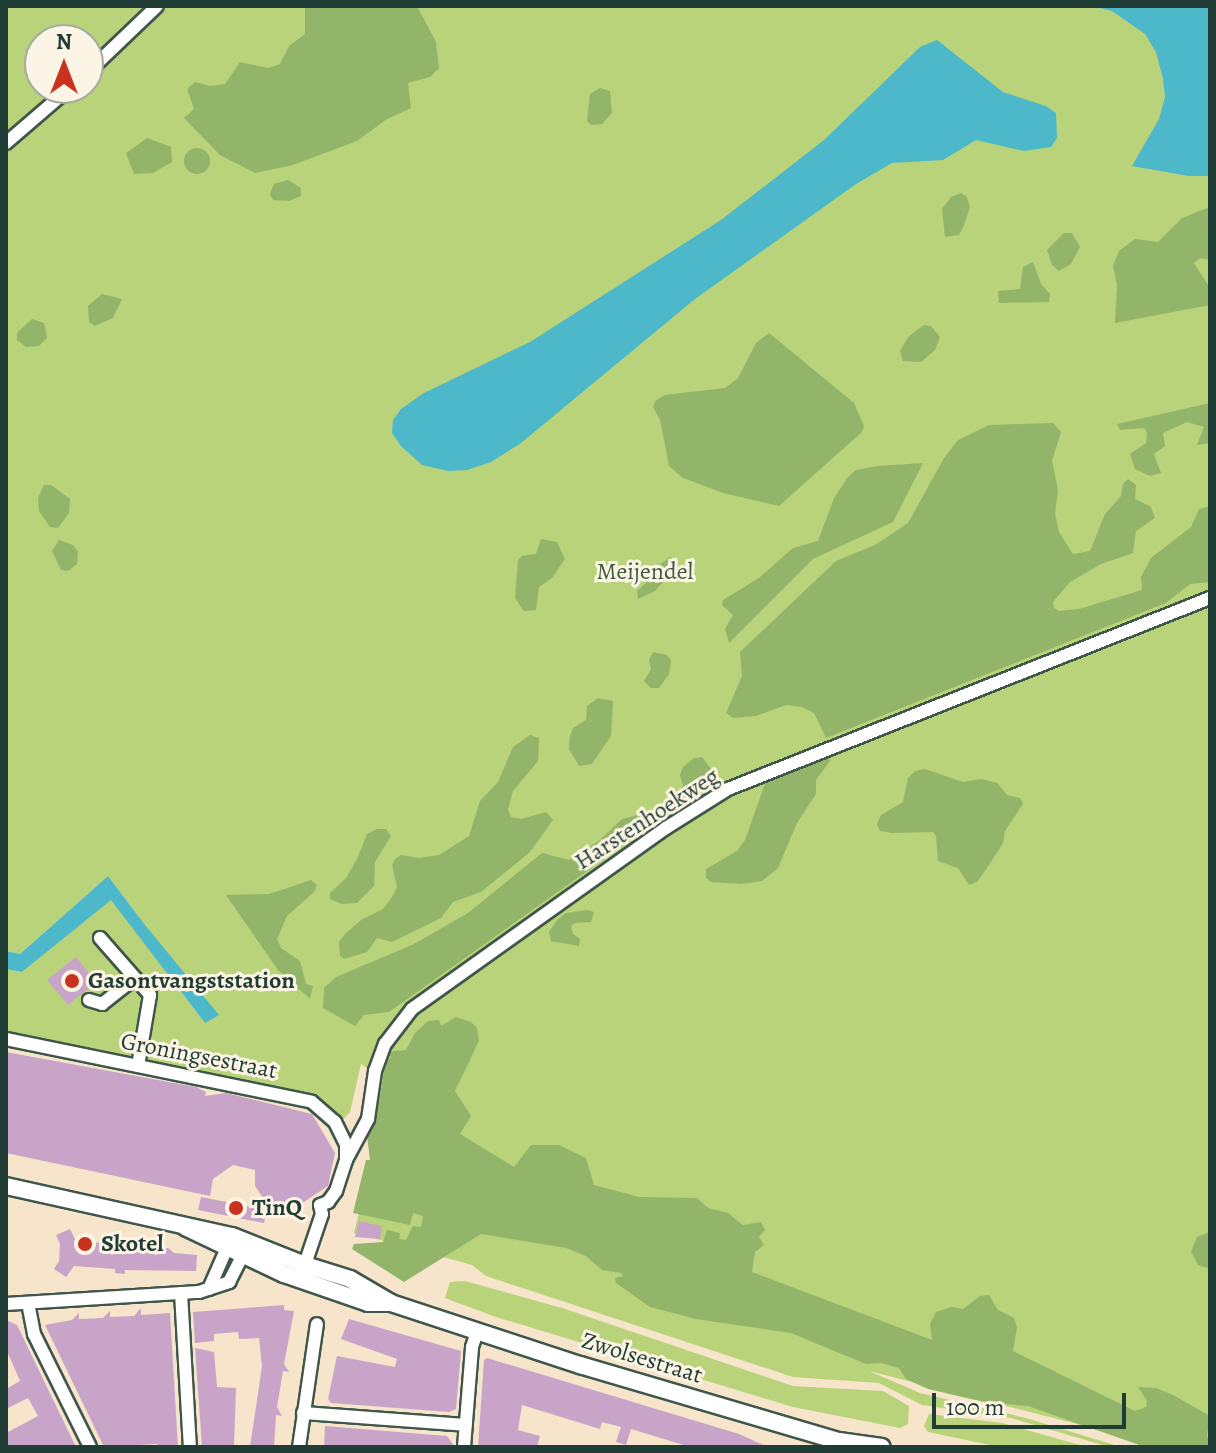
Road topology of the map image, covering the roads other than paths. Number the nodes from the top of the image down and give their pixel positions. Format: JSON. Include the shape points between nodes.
{"nodes":[{"id":1,"x":157,"y":6,"type":"edge"},
{"id":2,"x":104,"y":57,"type":"edge"},
{"id":3,"x":51,"y":104,"type":"edge"},
{"id":4,"x":6,"y":143,"type":"edge"},
{"id":5,"x":1210,"y":598,"type":"edge"},
{"id":6,"x":100,"y":938,"type":"dead end"},
{"id":7,"x":135,"y":978,"type":"junction"},
{"id":8,"x":89,"y":1000,"type":"dead end"},
{"id":9,"x":6,"y":1039,"type":"edge"},
{"id":10,"x":138,"y":1066,"type":"junction"},
{"id":11,"x":346,"y":1160,"type":"junction"},
{"id":12,"x":6,"y":1186,"type":"edge"},
{"id":13,"x":238,"y":1246,"type":"junction"},
{"id":14,"x":302,"y":1272,"type":"junction"},
{"id":15,"x":181,"y":1293,"type":"junction"},
{"id":16,"x":28,"y":1303,"type":"junction"},
{"id":17,"x":6,"y":1304,"type":"edge"},
{"id":18,"x":317,"y":1324,"type":"dead end"},
{"id":19,"x":477,"y":1332,"type":"junction"},
{"id":20,"x":303,"y":1413,"type":"junction"},
{"id":21,"x":466,"y":1425,"type":"junction"},
{"id":22,"x":90,"y":1447,"type":"edge"},
{"id":23,"x":190,"y":1447,"type":"edge"},
{"id":24,"x":299,"y":1447,"type":"edge"},
{"id":25,"x":464,"y":1447,"type":"edge"},
{"id":26,"x":882,"y":1447,"type":"edge"}],
"edges":[{"from":1,"to":2,"type":"street"},
{"from":3,"to":4,"type":"street"},
{"from":5,"to":11,"type":"street","name":"Harstenhoekweg","via":[[762,774],[698,806],[403,1016],[385,1044],[368,1119]]},
{"from":6,"to":7,"type":"street"},
{"from":7,"to":8,"type":"street","via":[[102,1004]]},
{"from":7,"to":10,"type":"street","via":[[150,995]]},
{"from":9,"to":10,"type":"street","name":"Groningsestraat"},
{"from":10,"to":11,"type":"street","name":"Groningsestraat","via":[[312,1102],[335,1122],[346,1145]]},
{"from":11,"to":14,"type":"street","name":"Harstenhoekweg","via":[[336,1191],[320,1205],[322,1214]]},
{"from":12,"to":13,"type":"main road","name":"Zwolsestraat","via":[[185,1227]]},
{"from":13,"to":14,"type":"main road","name":"Zwolsestraat"},
{"from":13,"to":15,"type":"street","via":[[209,1289]]},
{"from":14,"to":19,"type":"main road","name":"Zwolsestraat","via":[[350,1279],[391,1303]]},
{"from":15,"to":16,"type":"street"},
{"from":15,"to":23,"type":"street"},
{"from":16,"to":17,"type":"street"},
{"from":16,"to":22,"type":"street","via":[[34,1334]]},
{"from":18,"to":20,"type":"street"},
{"from":19,"to":21,"type":"street"},
{"from":19,"to":26,"type":"main road","name":"Zwolsestraat","via":[[839,1441]]},
{"from":20,"to":21,"type":"street"},
{"from":20,"to":24,"type":"street"},
{"from":21,"to":25,"type":"street"}]}
